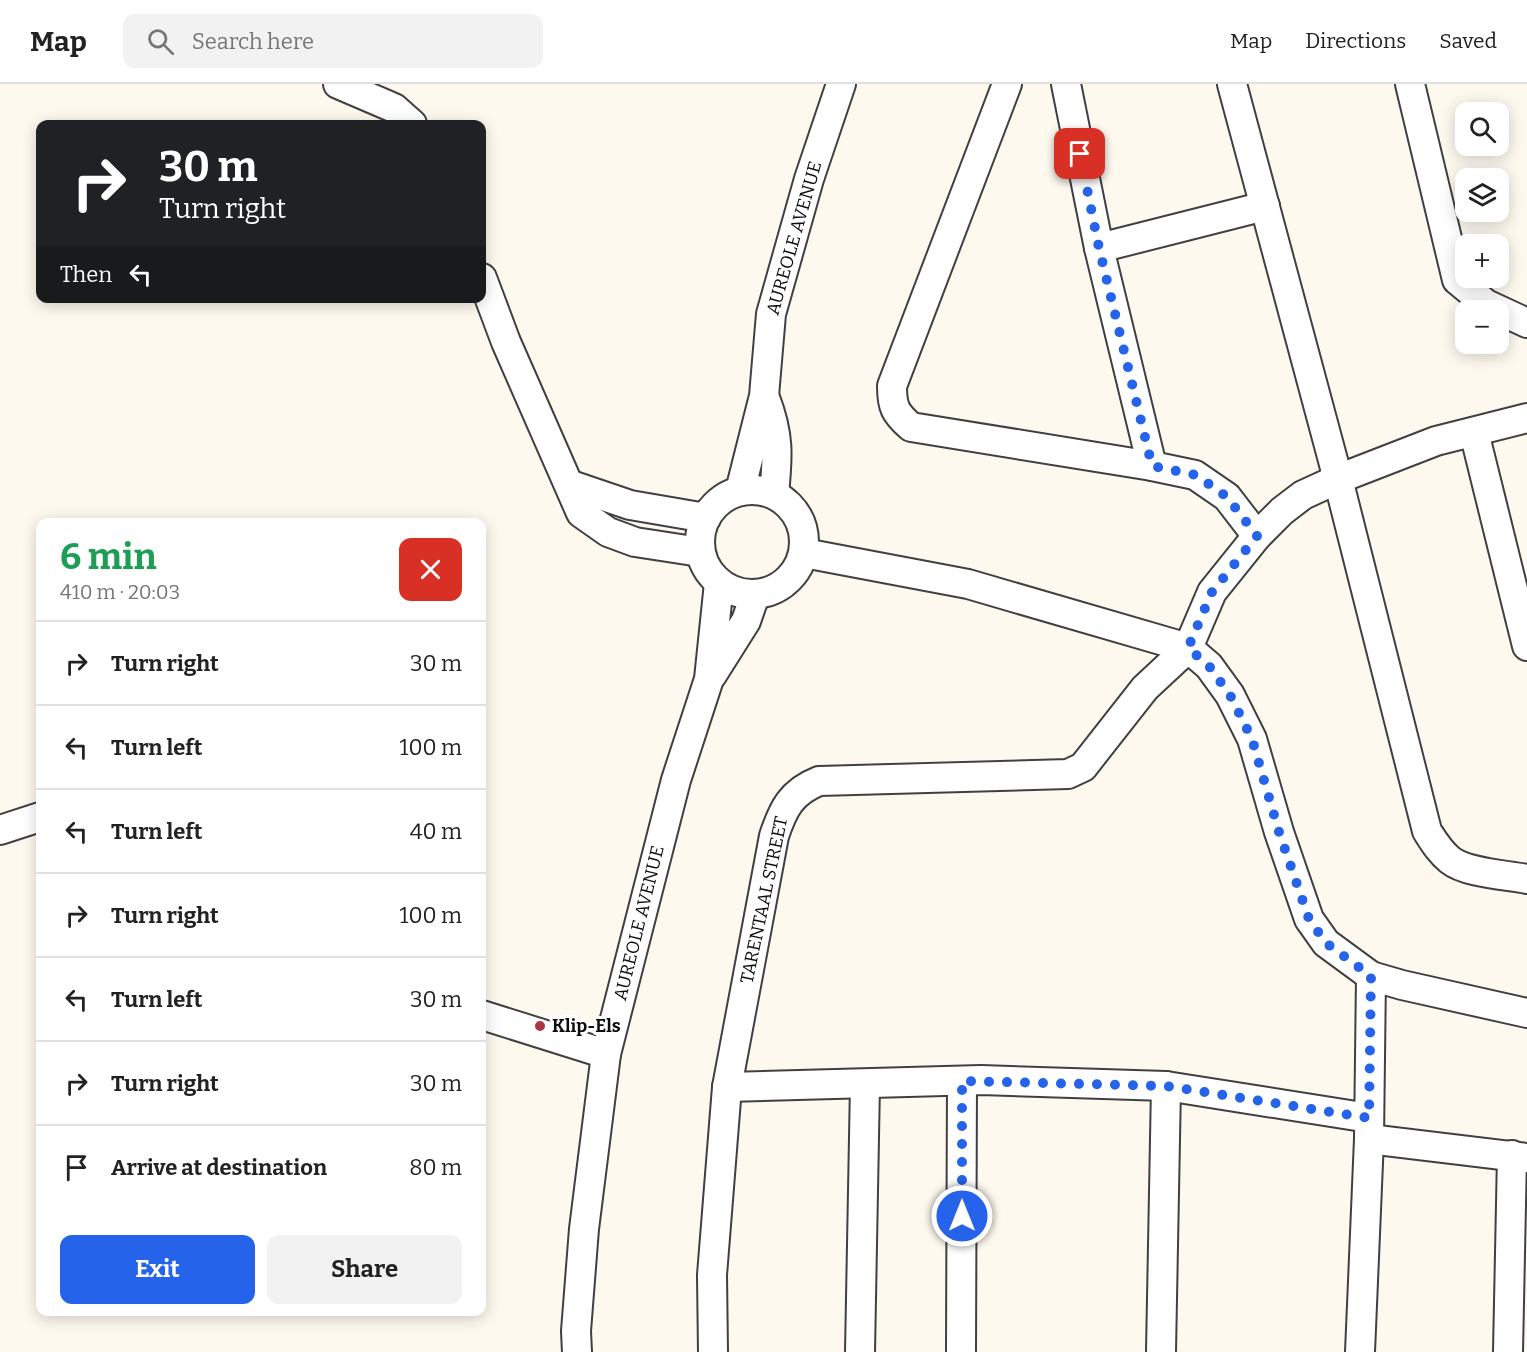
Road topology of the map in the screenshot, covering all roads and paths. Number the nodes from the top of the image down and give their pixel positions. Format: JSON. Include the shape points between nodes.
{"nodes":[{"id":1,"x":338,"y":84,"type":"edge"},
{"id":2,"x":841,"y":84,"type":"edge"},
{"id":3,"x":1007,"y":84,"type":"edge"},
{"id":4,"x":1066,"y":84,"type":"edge"},
{"id":5,"x":1232,"y":84,"type":"edge"},
{"id":6,"x":1410,"y":84,"type":"edge"},
{"id":7,"x":408,"y":120,"type":"edge"},
{"id":8,"x":1265,"y":206,"type":"junction"},
{"id":9,"x":1099,"y":248,"type":"junction"},
{"id":10,"x":486,"y":289,"type":"edge"},
{"id":11,"x":1527,"y":323,"type":"edge"},
{"id":12,"x":764,"y":396,"type":"junction"},
{"id":13,"x":1527,"y":418,"type":"edge"},
{"id":14,"x":1474,"y":432,"type":"junction"},
{"id":15,"x":1152,"y":466,"type":"junction"},
{"id":16,"x":1338,"y":479,"type":"junction"},
{"id":17,"x":570,"y":485,"type":"junction"},
{"id":18,"x":740,"y":491,"type":"junction"},
{"id":19,"x":774,"y":494,"type":"junction"},
{"id":20,"x":706,"y":518,"type":"junction"},
{"id":21,"x":1257,"y":536,"type":"junction"},
{"id":22,"x":700,"y":552,"type":"junction"},
{"id":23,"x":804,"y":553,"type":"junction"},
{"id":24,"x":719,"y":583,"type":"junction"},
{"id":25,"x":755,"y":595,"type":"junction"},
{"id":26,"x":1527,"y":646,"type":"edge"},
{"id":27,"x":1188,"y":648,"type":"junction"},
{"id":28,"x":709,"y":679,"type":"junction"},
{"id":29,"x":36,"y":818,"type":"edge"},
{"id":30,"x":0,"y":830,"type":"edge"},
{"id":31,"x":1527,"y":879,"type":"edge"},
{"id":32,"x":1371,"y":976,"type":"junction"},
{"id":33,"x":1527,"y":1013,"type":"edge"},
{"id":34,"x":486,"y":1015,"type":"edge"},
{"id":35,"x":606,"y":1054,"type":"junction"},
{"id":36,"x":962,"y":1081,"type":"junction"},
{"id":37,"x":865,"y":1084,"type":"junction"},
{"id":38,"x":1166,"y":1086,"type":"junction"},
{"id":39,"x":726,"y":1087,"type":"junction"},
{"id":40,"x":1369,"y":1129,"type":"junction"},
{"id":41,"x":1520,"y":1156,"type":"edge"},
{"id":42,"x":577,"y":1352,"type":"edge"},
{"id":43,"x":713,"y":1352,"type":"edge"},
{"id":44,"x":860,"y":1352,"type":"edge"},
{"id":45,"x":961,"y":1352,"type":"edge"},
{"id":46,"x":1161,"y":1352,"type":"edge"},
{"id":47,"x":1360,"y":1352,"type":"edge"},
{"id":48,"x":1508,"y":1352,"type":"edge"}],
"edges":[{"from":1,"to":7,"type":"street","via":[[394,108]]},
{"from":2,"to":12,"type":"street","name":"AUREOLE AVENUE","via":[[808,179],[771,314]]},
{"from":3,"to":15,"type":"street","via":[[892,386],[892,404],[911,427]]},
{"from":4,"to":9,"type":"street"},
{"from":5,"to":8,"type":"street"},
{"from":6,"to":11,"type":"street","via":[[1457,280],[1486,304]]},
{"from":8,"to":9,"type":"street"},
{"from":8,"to":16,"type":"street"},
{"from":9,"to":15,"type":"street"},
{"from":10,"to":17,"type":"street"},
{"from":12,"to":18,"type":"street","name":"AUREOLE AVENUE"},
{"from":12,"to":19,"type":"street","name":"AUREOLE AVENUE","via":[[774,421],[777,446]]},
{"from":13,"to":14,"type":"street"},
{"from":14,"to":16,"type":"street","via":[[1436,441]]},
{"from":14,"to":26,"type":"street"},
{"from":15,"to":21,"type":"street","via":[[1196,475],[1227,497]]},
{"from":16,"to":21,"type":"street","via":[[1303,495]]},
{"from":16,"to":31,"type":"street","via":[[1427,831],[1452,862]]},
{"from":17,"to":20,"type":"street","via":[[630,505]]},
{"from":17,"to":22,"type":"street","via":[[581,513],[609,532],[636,542]]},
{"from":18,"to":19,"type":"street"},
{"from":18,"to":20,"type":"street","via":[[727,496]]},
{"from":19,"to":23,"type":"street","via":[[794,510],[801,523]]},
{"from":20,"to":22,"type":"street"},
{"from":21,"to":27,"type":"street","via":[[1212,592]]},
{"from":22,"to":24,"type":"street"},
{"from":23,"to":25,"type":"street","via":[[790,579],[778,588]]},
{"from":23,"to":27,"type":"street","via":[[968,584]]},
{"from":24,"to":25,"type":"street"},
{"from":24,"to":28,"type":"street","name":"AUREOLE AVENUE"},
{"from":25,"to":28,"type":"street","name":"AUREOLE AVENUE","via":[[746,621]]},
{"from":27,"to":32,"type":"street","via":[[1209,666],[1230,695],[1252,739],[1309,919],[1326,943]]},
{"from":27,"to":39,"type":"street","name":"TARENTAAL STREET","via":[[1145,688],[1076,772],[819,781],[796,795],[783,810],[774,836]]},
{"from":28,"to":35,"type":"street","name":"AUREOLE AVENUE","via":[[676,780]]},
{"from":29,"to":30,"type":"street"},
{"from":32,"to":33,"type":"street"},
{"from":32,"to":40,"type":"street"},
{"from":34,"to":35,"type":"street"},
{"from":35,"to":42,"type":"street","name":"AUREOLE AVENUE","via":[[584,1229]]},
{"from":36,"to":37,"type":"street"},
{"from":36,"to":38,"type":"street"},
{"from":36,"to":45,"type":"street"},
{"from":37,"to":39,"type":"street"},
{"from":37,"to":44,"type":"street"},
{"from":38,"to":40,"type":"street"},
{"from":38,"to":46,"type":"street"},
{"from":39,"to":43,"type":"street","name":"TARENTAAL STREET","via":[[712,1275]]},
{"from":40,"to":41,"type":"street"},
{"from":40,"to":47,"type":"street"},
{"from":41,"to":48,"type":"street"}]}
